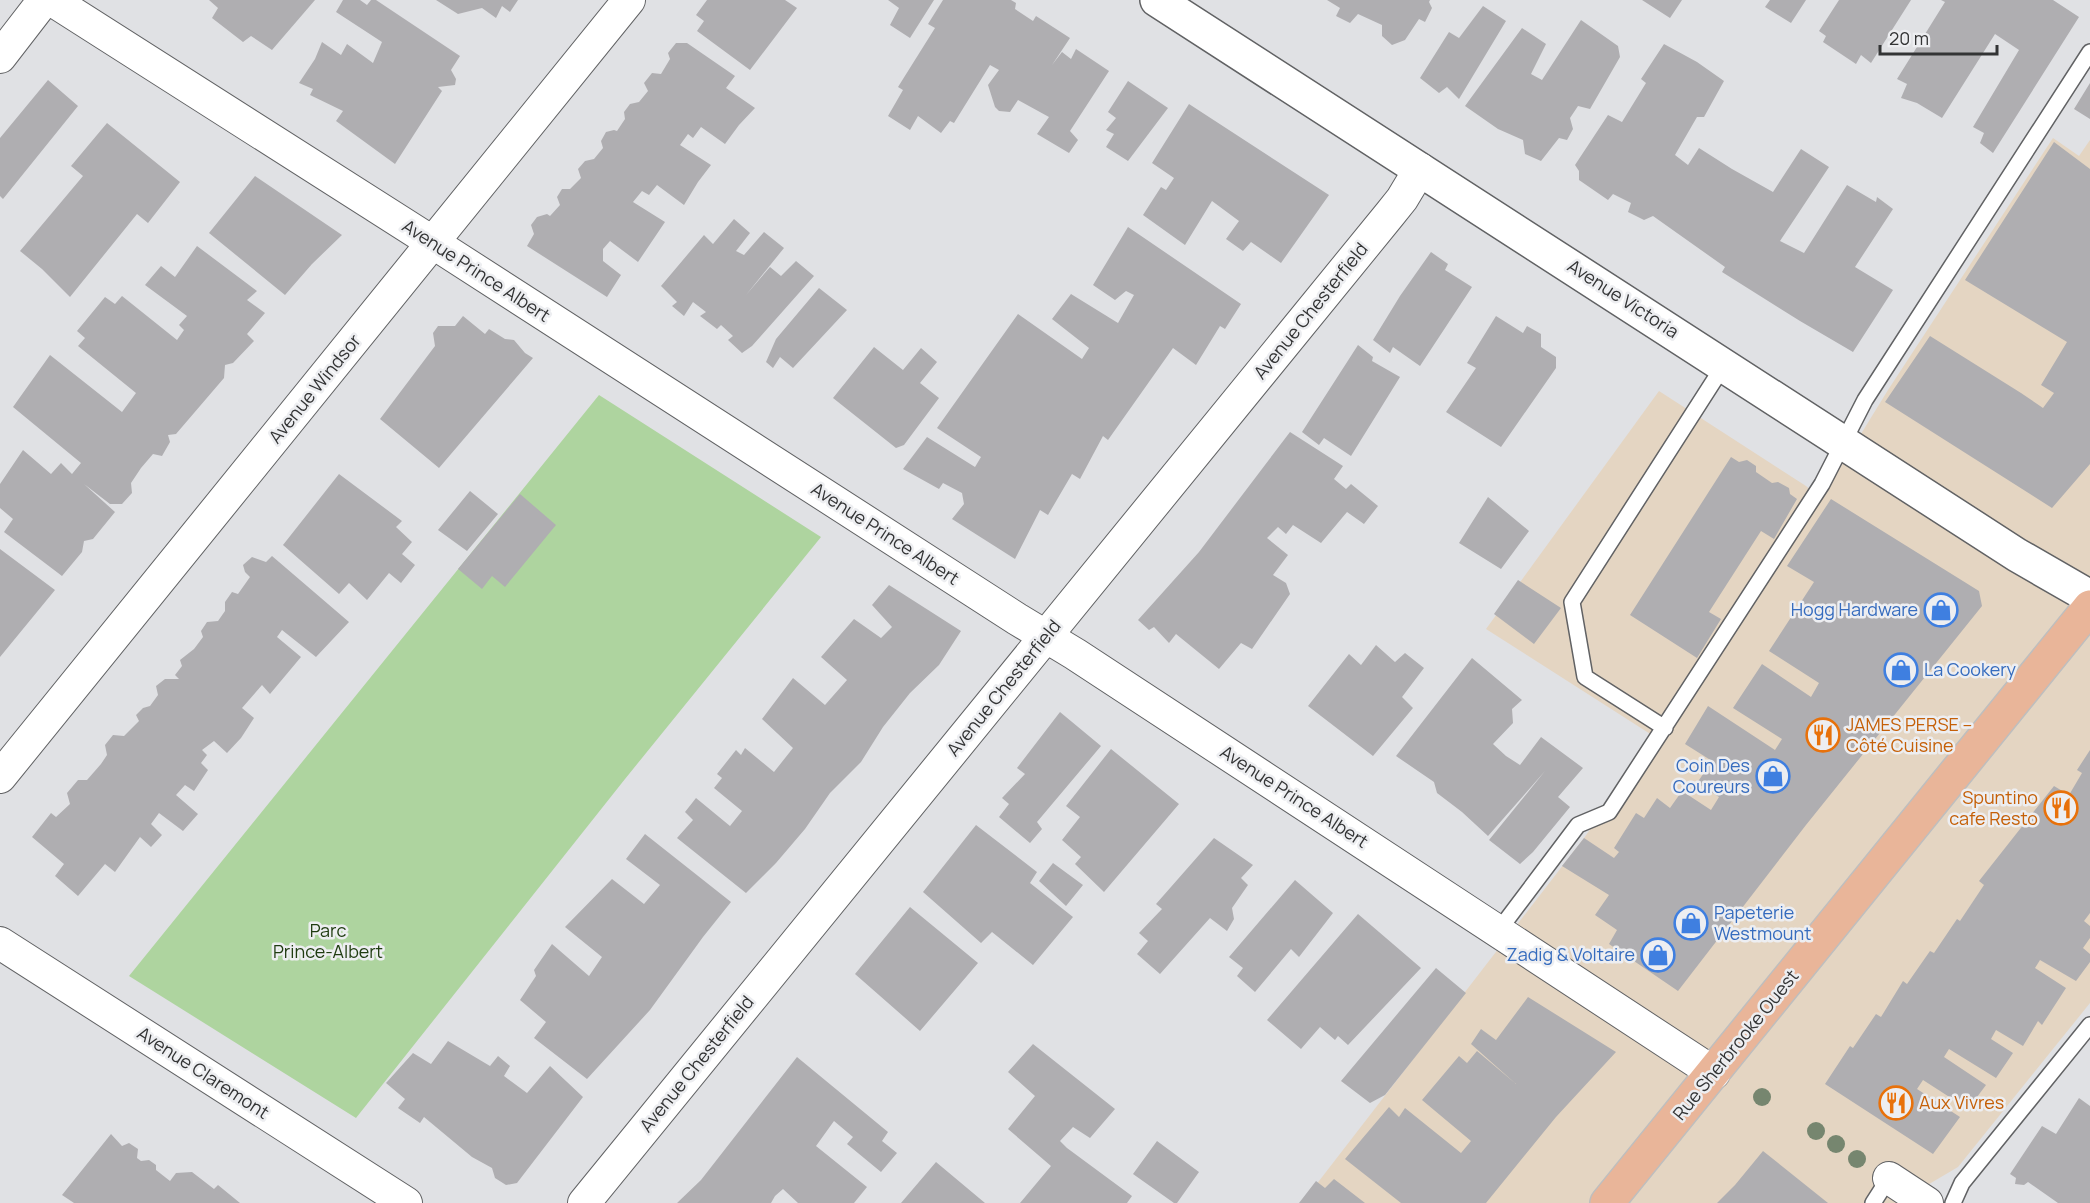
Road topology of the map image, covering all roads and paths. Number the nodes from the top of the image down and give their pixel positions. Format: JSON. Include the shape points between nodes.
{"nodes":[{"id":1,"x":44,"y":0,"type":"edge"},
{"id":2,"x":52,"y":0,"type":"edge"},
{"id":3,"x":629,"y":0,"type":"edge"},
{"id":4,"x":1157,"y":0,"type":"edge"},
{"id":5,"x":2090,"y":52,"type":"edge"},
{"id":6,"x":0,"y":57,"type":"edge"},
{"id":7,"x":1420,"y":169,"type":"junction"},
{"id":8,"x":432,"y":242,"type":"junction"},
{"id":9,"x":1724,"y":364,"type":"junction"},
{"id":10,"x":1843,"y":441,"type":"junction"},
{"id":11,"x":2090,"y":597,"type":"edge"},
{"id":12,"x":2090,"y":607,"type":"edge"},
{"id":13,"x":1047,"y":637,"type":"junction"},
{"id":14,"x":1665,"y":728,"type":"junction"},
{"id":15,"x":0,"y":777,"type":"edge"},
{"id":16,"x":1499,"y":930,"type":"junction"},
{"id":17,"x":0,"y":943,"type":"edge"},
{"id":18,"x":2090,"y":1026,"type":"edge"},
{"id":19,"x":1714,"y":1073,"type":"junction"},
{"id":20,"x":1881,"y":1191,"type":"edge"},
{"id":21,"x":406,"y":1203,"type":"edge"},
{"id":22,"x":584,"y":1203,"type":"edge"},
{"id":23,"x":1607,"y":1203,"type":"edge"},
{"id":24,"x":1927,"y":1203,"type":"edge"},
{"id":25,"x":1953,"y":1203,"type":"edge"}],
"edges":[{"from":1,"to":6,"type":"street"},
{"from":2,"to":8,"type":"street","name":"Avenue Prince Albert"},
{"from":3,"to":8,"type":"street","name":"Avenue Windsor"},
{"from":4,"to":7,"type":"street","name":"Avenue Victoria"},
{"from":5,"to":10,"type":"lane","via":[[1865,400]]},
{"from":7,"to":9,"type":"street","name":"Avenue Victoria"},
{"from":7,"to":13,"type":"street","name":"Avenue Chesterfield","via":[[1402,199]]},
{"from":8,"to":13,"type":"street","name":"Avenue Prince Albert"},
{"from":8,"to":15,"type":"street","name":"Avenue Windsor"},
{"from":9,"to":10,"type":"street","name":"Avenue Victoria"},
{"from":9,"to":14,"type":"lane","via":[[1572,602],[1585,677]]},
{"from":10,"to":11,"type":"street","name":"Avenue Victoria","via":[[2017,555]]},
{"from":10,"to":14,"type":"lane","via":[[1822,484]]},
{"from":12,"to":19,"type":"main road","name":"Rue Sherbrooke Ouest"},
{"from":13,"to":16,"type":"street","name":"Avenue Prince Albert"},
{"from":13,"to":22,"type":"street","name":"Avenue Chesterfield"},
{"from":14,"to":16,"type":"lane","via":[[1609,812],[1578,825]]},
{"from":16,"to":19,"type":"street","name":"Avenue Prince Albert"},
{"from":17,"to":21,"type":"street","name":"Avenue Claremont"},
{"from":18,"to":25,"type":"lane","via":[[1962,1183]]},
{"from":19,"to":23,"type":"main road","name":"Rue Sherbrooke Ouest"},
{"from":20,"to":24,"type":"street"}]}
